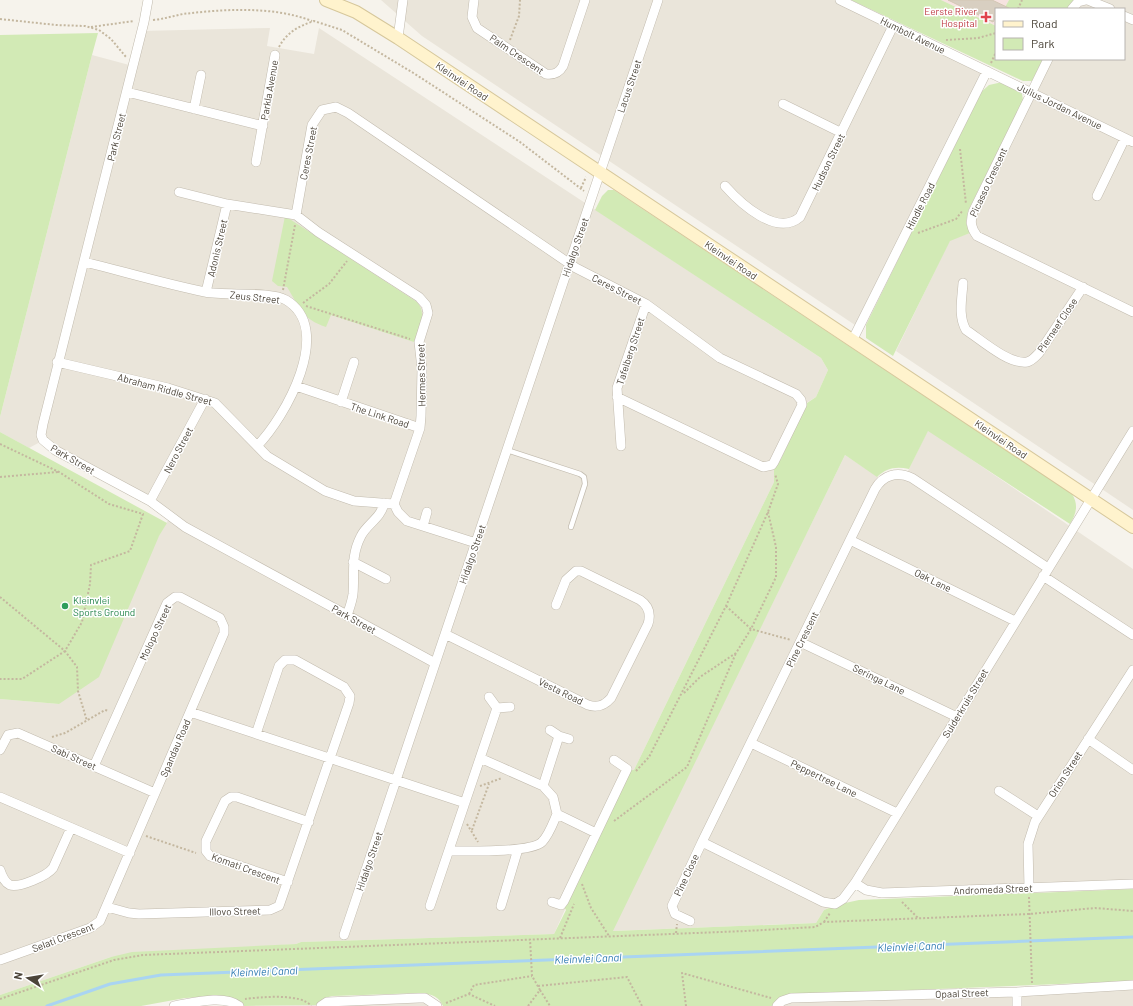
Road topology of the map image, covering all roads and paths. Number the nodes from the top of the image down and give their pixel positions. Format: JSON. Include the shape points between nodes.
{"nodes":[{"id":1,"x":148,"y":0,"type":"edge"},
{"id":2,"x":326,"y":0,"type":"edge"},
{"id":3,"x":403,"y":0,"type":"edge"},
{"id":4,"x":474,"y":0,"type":"edge"},
{"id":5,"x":520,"y":0,"type":"edge"},
{"id":6,"x":585,"y":0,"type":"edge"},
{"id":7,"x":658,"y":0,"type":"edge"},
{"id":8,"x":840,"y":0,"type":"edge"},
{"id":9,"x":1087,"y":0,"type":"edge"},
{"id":10,"x":1073,"y":8,"type":"edge"},
{"id":11,"x":1107,"y":8,"type":"edge"},
{"id":12,"x":0,"y":19,"type":"edge"},
{"id":13,"x":139,"y":20,"type":"dead end"},
{"id":14,"x":151,"y":20,"type":"dead end"},
{"id":15,"x":314,"y":21,"type":"junction"},
{"id":16,"x":893,"y":26,"type":"junction"},
{"id":17,"x":90,"y":28,"type":"junction"},
{"id":18,"x":995,"y":33,"type":"edge"},
{"id":19,"x":398,"y":38,"type":"junction"},
{"id":20,"x":507,"y":46,"type":"junction"},
{"id":21,"x":938,"y":48,"type":"junction"},
{"id":22,"x":275,"y":55,"type":"joint"},
{"id":23,"x":1048,"y":60,"type":"edge"},
{"id":24,"x":132,"y":71,"type":"junction"},
{"id":25,"x":987,"y":71,"type":"junction"},
{"id":26,"x":201,"y":75,"type":"dead end"},
{"id":27,"x":127,"y":92,"type":"junction"},
{"id":28,"x":1032,"y":92,"type":"junction"},
{"id":29,"x":783,"y":104,"type":"dead end"},
{"id":30,"x":194,"y":108,"type":"junction"},
{"id":31,"x":263,"y":126,"type":"junction"},
{"id":32,"x":842,"y":133,"type":"junction"},
{"id":33,"x":1129,"y":140,"type":"edge"},
{"id":34,"x":960,"y":148,"type":"dead end"},
{"id":35,"x":256,"y":162,"type":"dead end"},
{"id":36,"x":600,"y":173,"type":"junction"},
{"id":37,"x":588,"y":174,"type":"dead end"},
{"id":38,"x":725,"y":186,"type":"dead end"},
{"id":39,"x":581,"y":188,"type":"junction"},
{"id":40,"x":179,"y":192,"type":"dead end"},
{"id":41,"x":587,"y":192,"type":"dead end"},
{"id":42,"x":1097,"y":196,"type":"dead end"},
{"id":43,"x":227,"y":204,"type":"junction"},
{"id":44,"x":969,"y":209,"type":"junction"},
{"id":45,"x":296,"y":215,"type":"junction"},
{"id":46,"x":904,"y":238,"type":"junction"},
{"id":47,"x":352,"y":254,"type":"junction"},
{"id":48,"x":85,"y":262,"type":"junction"},
{"id":49,"x":570,"y":263,"type":"junction"},
{"id":50,"x":963,"y":283,"type":"dead end"},
{"id":51,"x":1082,"y":287,"type":"junction"},
{"id":52,"x":206,"y":292,"type":"junction"},
{"id":53,"x":282,"y":299,"type":"junction"},
{"id":54,"x":646,"y":304,"type":"junction"},
{"id":55,"x":1133,"y":312,"type":"edge"},
{"id":56,"x":852,"y":340,"type":"junction"},
{"id":57,"x":419,"y":342,"type":"junction"},
{"id":58,"x":57,"y":362,"type":"junction"},
{"id":59,"x":354,"y":362,"type":"dead end"},
{"id":60,"x":296,"y":386,"type":"junction"},
{"id":61,"x":617,"y":397,"type":"junction"},
{"id":62,"x":205,"y":399,"type":"junction"},
{"id":63,"x":341,"y":402,"type":"junction"},
{"id":64,"x":420,"y":428,"type":"junction"},
{"id":65,"x":1133,"y":430,"type":"edge"},
{"id":66,"x":0,"y":444,"type":"edge"},
{"id":67,"x":257,"y":446,"type":"junction"},
{"id":68,"x":620,"y":446,"type":"dead end"},
{"id":69,"x":507,"y":450,"type":"junction"},
{"id":70,"x":772,"y":465,"type":"junction"},
{"id":71,"x":59,"y":472,"type":"junction"},
{"id":72,"x":0,"y":477,"type":"edge"},
{"id":73,"x":1091,"y":499,"type":"junction"},
{"id":74,"x":150,"y":501,"type":"junction"},
{"id":75,"x":384,"y":503,"type":"junction"},
{"id":76,"x":394,"y":504,"type":"junction"},
{"id":77,"x":427,"y":512,"type":"dead end"},
{"id":78,"x":768,"y":512,"type":"junction"},
{"id":79,"x":423,"y":526,"type":"junction"},
{"id":80,"x":571,"y":527,"type":"dead end"},
{"id":81,"x":1133,"y":527,"type":"edge"},
{"id":82,"x":850,"y":540,"type":"junction"},
{"id":83,"x":476,"y":543,"type":"junction"},
{"id":84,"x":352,"y":562,"type":"junction"},
{"id":85,"x":1045,"y":572,"type":"junction"},
{"id":86,"x":386,"y":579,"type":"dead end"},
{"id":87,"x":0,"y":597,"type":"edge"},
{"id":88,"x":556,"y":605,"type":"dead end"},
{"id":89,"x":726,"y":606,"type":"junction"},
{"id":90,"x":347,"y":616,"type":"junction"},
{"id":91,"x":1015,"y":620,"type":"junction"},
{"id":92,"x":751,"y":629,"type":"junction"},
{"id":93,"x":445,"y":634,"type":"junction"},
{"id":94,"x":1133,"y":635,"type":"edge"},
{"id":95,"x":800,"y":642,"type":"junction"},
{"id":96,"x":65,"y":651,"type":"junction"},
{"id":97,"x":736,"y":653,"type":"junction"},
{"id":98,"x":435,"y":663,"type":"junction"},
{"id":99,"x":1133,"y":670,"type":"edge"},
{"id":100,"x":0,"y":679,"type":"edge"},
{"id":101,"x":682,"y":695,"type":"junction"},
{"id":102,"x":489,"y":697,"type":"dead end"},
{"id":103,"x":510,"y":707,"type":"dead end"},
{"id":104,"x":496,"y":708,"type":"junction"},
{"id":105,"x":190,"y":712,"type":"junction"},
{"id":106,"x":117,"y":715,"type":"junction"},
{"id":107,"x":957,"y":717,"type":"junction"},
{"id":108,"x":87,"y":721,"type":"junction"},
{"id":109,"x":550,"y":730,"type":"dead end"},
{"id":110,"x":256,"y":734,"type":"junction"},
{"id":111,"x":559,"y":736,"type":"junction"},
{"id":112,"x":568,"y":739,"type":"dead end"},
{"id":113,"x":1088,"y":739,"type":"junction"},
{"id":114,"x":39,"y":741,"type":"junction"},
{"id":115,"x":751,"y":743,"type":"junction"},
{"id":116,"x":0,"y":750,"type":"edge"},
{"id":117,"x":480,"y":758,"type":"junction"},
{"id":118,"x":330,"y":760,"type":"junction"},
{"id":119,"x":614,"y":760,"type":"dead end"},
{"id":120,"x":94,"y":766,"type":"junction"},
{"id":121,"x":627,"y":769,"type":"junction"},
{"id":122,"x":1133,"y":770,"type":"edge"},
{"id":123,"x":514,"y":773,"type":"junction"},
{"id":124,"x":396,"y":779,"type":"junction"},
{"id":125,"x":489,"y":784,"type":"junction"},
{"id":126,"x":543,"y":786,"type":"junction"},
{"id":127,"x":470,"y":789,"type":"junction"},
{"id":128,"x":999,"y":791,"type":"dead end"},
{"id":129,"x":156,"y":793,"type":"junction"},
{"id":130,"x":0,"y":797,"type":"edge"},
{"id":131,"x":465,"y":803,"type":"junction"},
{"id":132,"x":897,"y":813,"type":"junction"},
{"id":133,"x":557,"y":814,"type":"junction"},
{"id":134,"x":460,"y":816,"type":"junction"},
{"id":135,"x":1038,"y":816,"type":"junction"},
{"id":136,"x":309,"y":822,"type":"junction"},
{"id":137,"x":71,"y":828,"type":"junction"},
{"id":138,"x":472,"y":830,"type":"junction"},
{"id":139,"x":138,"y":833,"type":"junction"},
{"id":140,"x":596,"y":833,"type":"junction"},
{"id":141,"x":702,"y":842,"type":"junction"},
{"id":142,"x":518,"y":849,"type":"junction"},
{"id":143,"x":449,"y":851,"type":"junction"},
{"id":144,"x":482,"y":851,"type":"junction"},
{"id":145,"x":130,"y":853,"type":"junction"},
{"id":146,"x":208,"y":854,"type":"junction"},
{"id":147,"x":0,"y":870,"type":"edge"},
{"id":148,"x":578,"y":881,"type":"junction"},
{"id":149,"x":288,"y":882,"type":"junction"},
{"id":150,"x":855,"y":883,"type":"junction"},
{"id":151,"x":1133,"y":884,"type":"edge"},
{"id":152,"x":1029,"y":888,"type":"junction"},
{"id":153,"x":579,"y":890,"type":"dead end"},
{"id":154,"x":900,"y":893,"type":"junction"},
{"id":155,"x":576,"y":897,"type":"dead end"},
{"id":156,"x":552,"y":902,"type":"dead end"},
{"id":157,"x":430,"y":906,"type":"dead end"},
{"id":158,"x":501,"y":906,"type":"dead end"},
{"id":159,"x":107,"y":907,"type":"junction"},
{"id":160,"x":1133,"y":911,"type":"edge"},
{"id":161,"x":1029,"y":914,"type":"junction"},
{"id":162,"x":918,"y":918,"type":"junction"},
{"id":163,"x":690,"y":921,"type":"dead end"},
{"id":164,"x":344,"y":935,"type":"dead end"},
{"id":165,"x":609,"y":936,"type":"junction"},
{"id":166,"x":560,"y":938,"type":"junction"},
{"id":167,"x":530,"y":939,"type":"junction"},
{"id":168,"x":0,"y":960,"type":"edge"},
{"id":169,"x":532,"y":976,"type":"junction"},
{"id":170,"x":1133,"y":985,"type":"edge"},
{"id":171,"x":538,"y":986,"type":"junction"},
{"id":172,"x":1033,"y":989,"type":"junction"},
{"id":173,"x":540,"y":990,"type":"junction"},
{"id":174,"x":1017,"y":992,"type":"junction"},
{"id":175,"x":469,"y":994,"type":"junction"},
{"id":176,"x":0,"y":999,"type":"edge"},
{"id":177,"x":237,"y":1004,"type":"edge"},
{"id":178,"x":324,"y":1004,"type":"edge"},
{"id":179,"x":780,"y":1004,"type":"edge"},
{"id":180,"x":176,"y":1006,"type":"edge"},
{"id":181,"x":311,"y":1006,"type":"edge"},
{"id":182,"x":439,"y":1006,"type":"edge"},
{"id":183,"x":495,"y":1006,"type":"edge"},
{"id":184,"x":528,"y":1006,"type":"edge"},
{"id":185,"x":550,"y":1006,"type":"edge"},
{"id":186,"x":642,"y":1006,"type":"edge"},
{"id":187,"x":686,"y":1006,"type":"edge"},
{"id":188,"x":1017,"y":1006,"type":"edge"}],
"edges":[{"from":1,"to":24,"type":"street","name":"Park Street"},
{"from":2,"to":19,"type":"street","name":"Kleinvlei Road","via":[[356,12]]},
{"from":3,"to":19,"type":"street"},
{"from":4,"to":20,"type":"street","name":"Palm Crescent","via":[[471,13],[474,24]]},
{"from":5,"to":20,"type":"path","via":[[518,16]]},
{"from":6,"to":20,"type":"street","name":"Palm Crescent","via":[[559,72],[546,74]]},
{"from":7,"to":36,"type":"street","name":"Lacus Street"},
{"from":8,"to":16,"type":"street","name":"Humbolt Avenue"},
{"from":9,"to":10,"type":"street","via":[[1078,2]]},
{"from":9,"to":11,"type":"street"},
{"from":12,"to":17,"type":"path"},
{"from":13,"to":17,"type":"path"},
{"from":14,"to":15,"type":"path","via":[[182,14],[262,11],[290,14]]},
{"from":15,"to":22,"type":"path","via":[[292,30],[282,40]]},
{"from":15,"to":39,"type":"path","via":[[342,30],[415,74],[520,142]]},
{"from":16,"to":21,"type":"street","name":"Humbolt Avenue"},
{"from":16,"to":32,"type":"street","name":"Hudson Street"},
{"from":17,"to":24,"type":"path","via":[[98,30],[120,48]]},
{"from":18,"to":21,"type":"path","via":[[978,38],[946,40]]},
{"from":19,"to":36,"type":"street","name":"Kleinvlei Road"},
{"from":21,"to":25,"type":"street","name":"Humbolt Avenue"},
{"from":22,"to":31,"type":"street","name":"Parkla Avenue"},
{"from":23,"to":28,"type":"street","name":"Picasso Crescent"},
{"from":24,"to":27,"type":"street","name":"Park Street"},
{"from":25,"to":28,"type":"street","name":"Julius Jordan Avenue"},
{"from":25,"to":46,"type":"street","name":"Hindle Road"},
{"from":26,"to":30,"type":"street"},
{"from":27,"to":30,"type":"street","name":"Parkla Avenue"},
{"from":27,"to":48,"type":"street","name":"Park Street"},
{"from":28,"to":33,"type":"street","name":"Julius Jordan Avenue"},
{"from":28,"to":44,"type":"street","name":"Picasso Crescent"},
{"from":29,"to":32,"type":"street"},
{"from":30,"to":31,"type":"street","name":"Parkla Avenue"},
{"from":31,"to":35,"type":"street","name":"Parkla Avenue"},
{"from":32,"to":38,"type":"street","name":"Hudson Street","via":[[803,213],[794,222],[776,224],[738,201]]},
{"from":33,"to":42,"type":"street"},
{"from":34,"to":44,"type":"path"},
{"from":36,"to":49,"type":"street","name":"Hidalgo Street"},
{"from":36,"to":56,"type":"street","name":"Kleinvlei Road"},
{"from":37,"to":39,"type":"path"},
{"from":39,"to":41,"type":"path"},
{"from":40,"to":43,"type":"street"},
{"from":43,"to":45,"type":"street"},
{"from":43,"to":52,"type":"street","name":"Adonis Street"},
{"from":44,"to":46,"type":"path","via":[[956,219]]},
{"from":44,"to":51,"type":"street","name":"Picasso Crescent","via":[[971,223],[977,236]]},
{"from":45,"to":47,"type":"street","name":"Hermes Street"},
{"from":45,"to":49,"type":"street","name":"Ceres Street","via":[[312,125],[322,110],[336,107]]},
{"from":45,"to":53,"type":"path"},
{"from":46,"to":56,"type":"street","name":"Hindle Road"},
{"from":47,"to":57,"type":"street","name":"Hermes Street","via":[[419,297],[426,305],[428,312]]},
{"from":47,"to":57,"type":"path","via":[[329,284],[301,304]]},
{"from":48,"to":52,"type":"street","name":"Zeus Street"},
{"from":48,"to":58,"type":"street","name":"Park Street"},
{"from":49,"to":54,"type":"street","name":"Ceres Street"},
{"from":49,"to":69,"type":"street","name":"Hidalgo Street"},
{"from":50,"to":51,"type":"street","name":"Pierneef Close","via":[[961,313],[966,330],[1006,357],[1025,362],[1032,360],[1039,353]]},
{"from":51,"to":55,"type":"street","name":"Picasso Crescent"},
{"from":52,"to":53,"type":"street","name":"Zeus Street"},
{"from":53,"to":60,"type":"street","name":"Zeus Street","via":[[295,308],[304,321],[307,332],[307,344]]},
{"from":54,"to":61,"type":"street","name":"Tafelberg Street","via":[[619,382]]},
{"from":54,"to":70,"type":"street","name":"Ceres Street","via":[[720,358],[799,397],[801,411]]},
{"from":56,"to":73,"type":"street","name":"Kleinvlei Road"},
{"from":57,"to":64,"type":"street","name":"Hermes Street","via":[[422,369]]},
{"from":58,"to":62,"type":"street","name":"Abraham Riddle Street"},
{"from":58,"to":74,"type":"street","name":"Park Street","via":[[41,432],[45,442],[54,450]]},
{"from":59,"to":63,"type":"street","name":"The Link Road"},
{"from":60,"to":63,"type":"street","name":"The Link Road"},
{"from":60,"to":67,"type":"street","name":"Zeus Street","via":[[274,426]]},
{"from":61,"to":68,"type":"street","name":"Tafelberg Street"},
{"from":61,"to":70,"type":"street","via":[[755,464],[763,467]]},
{"from":62,"to":67,"type":"street","name":"Abraham Riddle Street","via":[[222,407]]},
{"from":62,"to":74,"type":"street","name":"Nero Street"},
{"from":63,"to":64,"type":"street","name":"The Link Road"},
{"from":64,"to":76,"type":"street","name":"Hermes Street"},
{"from":65,"to":73,"type":"street","name":"Suiderkruis Street"},
{"from":66,"to":71,"type":"path"},
{"from":67,"to":75,"type":"street","name":"Abraham Riddle Street","via":[[276,462],[325,492],[354,501]]},
{"from":69,"to":80,"type":"lane","via":[[584,477],[585,484]]},
{"from":69,"to":83,"type":"street","name":"Hidalgo Street"},
{"from":70,"to":78,"type":"path","via":[[778,484]]},
{"from":71,"to":72,"type":"path"},
{"from":71,"to":96,"type":"path","via":[[109,504],[143,514],[130,551],[91,565],[82,622]]},
{"from":73,"to":81,"type":"street","name":"Kleinvlei Road"},
{"from":73,"to":85,"type":"street","name":"Suiderkruis Street"},
{"from":74,"to":90,"type":"street","name":"Park Street","via":[[185,526]]},
{"from":75,"to":76,"type":"street","name":"Abraham Riddle Street"},
{"from":75,"to":84,"type":"street","via":[[382,510],[361,536]]},
{"from":76,"to":79,"type":"street","via":[[404,518]]},
{"from":77,"to":79,"type":"street"},
{"from":78,"to":89,"type":"path"},
{"from":78,"to":92,"type":"path","via":[[776,547],[776,577]]},
{"from":79,"to":83,"type":"street"},
{"from":82,"to":85,"type":"street","name":"Pine Crescent","via":[[878,484],[890,476],[901,474],[912,478]]},
{"from":82,"to":91,"type":"street","name":"Oak Lane"},
{"from":82,"to":95,"type":"street","name":"Pine Crescent"},
{"from":83,"to":93,"type":"street","name":"Hidalgo Street"},
{"from":84,"to":86,"type":"street"},
{"from":84,"to":90,"type":"street","via":[[353,593]]},
{"from":85,"to":91,"type":"street","name":"Suiderkruis Street"},
{"from":85,"to":94,"type":"street"},
{"from":87,"to":96,"type":"path"},
{"from":88,"to":93,"type":"street","name":"Vesta Road","via":[[566,580],[576,571],[581,571],[640,600],[649,610],[648,624],[611,698],[604,704],[588,705]]},
{"from":89,"to":92,"type":"path"},
{"from":89,"to":101,"type":"path"},
{"from":90,"to":98,"type":"street","name":"Park Street"},
{"from":91,"to":107,"type":"street","name":"Suiderkruis Street"},
{"from":92,"to":95,"type":"path"},
{"from":92,"to":97,"type":"path"},
{"from":93,"to":98,"type":"street","name":"Hidalgo Street"},
{"from":95,"to":107,"type":"street","name":"Seringa Lane"},
{"from":95,"to":115,"type":"street","name":"Pine Crescent"},
{"from":96,"to":100,"type":"path","via":[[22,679]]},
{"from":96,"to":108,"type":"path","via":[[78,668],[78,691]]},
{"from":97,"to":101,"type":"path","via":[[700,677]]},
{"from":97,"to":140,"type":"path","via":[[687,767]]},
{"from":98,"to":124,"type":"street","name":"Hidalgo Street"},
{"from":99,"to":113,"type":"street","name":"Orion Street"},
{"from":101,"to":121,"type":"path","via":[[649,757],[639,770],[633,772]]},
{"from":102,"to":104,"type":"street"},
{"from":103,"to":104,"type":"street"},
{"from":104,"to":117,"type":"street"},
{"from":105,"to":106,"type":"street","name":"Molopo Street","via":[[224,628],[220,618],[185,599],[175,597],[167,603]]},
{"from":105,"to":110,"type":"street","name":"Spandau Road"},
{"from":105,"to":129,"type":"street","name":"Spandau Road"},
{"from":106,"to":108,"type":"path","via":[[105,710]]},
{"from":106,"to":120,"type":"street","name":"Molopo Street"},
{"from":107,"to":132,"type":"street","name":"Suiderkruis Street"},
{"from":108,"to":114,"type":"path","via":[[65,733]]},
{"from":109,"to":111,"type":"street"},
{"from":110,"to":118,"type":"street","name":"Spandau Road"},
{"from":110,"to":118,"type":"street","name":"Illovo Street","via":[[279,666],[285,660],[295,660],[349,692],[349,703]]},
{"from":111,"to":112,"type":"street"},
{"from":111,"to":126,"type":"street"},
{"from":113,"to":122,"type":"street"},
{"from":113,"to":135,"type":"street","name":"Orion Street"},
{"from":114,"to":116,"type":"street","name":"Sabi Street","via":[[15,732],[8,735]]},
{"from":114,"to":120,"type":"street","name":"Sabi Street"},
{"from":115,"to":132,"type":"street","name":"Peppertree Lane"},
{"from":115,"to":141,"type":"street","name":"Pine Crescent"},
{"from":117,"to":123,"type":"street"},
{"from":117,"to":127,"type":"street"},
{"from":118,"to":124,"type":"street","name":"Spandau Road"},
{"from":118,"to":136,"type":"street","name":"Illovo Street"},
{"from":119,"to":121,"type":"street"},
{"from":120,"to":129,"type":"street","name":"Sabi Street"},
{"from":121,"to":140,"type":"street"},
{"from":123,"to":125,"type":"path"},
{"from":123,"to":126,"type":"street"},
{"from":124,"to":131,"type":"street","name":"Spandau Road"},
{"from":124,"to":164,"type":"street","name":"Hidalgo Street"},
{"from":125,"to":127,"type":"path"},
{"from":125,"to":138,"type":"path"},
{"from":126,"to":133,"type":"street","via":[[553,797]]},
{"from":127,"to":131,"type":"street"},
{"from":128,"to":135,"type":"street"},
{"from":129,"to":139,"type":"street","name":"Spandau Road"},
{"from":130,"to":137,"type":"street"},
{"from":131,"to":134,"type":"street"},
{"from":132,"to":150,"type":"street","name":"Suiderkruis Street"},
{"from":133,"to":140,"type":"street"},
{"from":133,"to":142,"type":"street","via":[[541,843]]},
{"from":134,"to":138,"type":"path"},
{"from":134,"to":143,"type":"street"},
{"from":135,"to":152,"type":"street","name":"Orion Street","via":[[1030,831],[1028,844]]},
{"from":136,"to":146,"type":"street","name":"Komati Crescent","via":[[237,797],[230,797],[222,804],[206,841],[205,848]]},
{"from":136,"to":149,"type":"street","name":"Illovo Street"},
{"from":137,"to":145,"type":"street"},
{"from":137,"to":147,"type":"street","via":[[48,873],[16,886],[6,882]]},
{"from":138,"to":144,"type":"path"},
{"from":139,"to":145,"type":"street","name":"Spandau Road"},
{"from":139,"to":146,"type":"path","via":[[191,852]]},
{"from":140,"to":148,"type":"street"},
{"from":141,"to":150,"type":"street","name":"Suiderkruis Street","via":[[823,902],[835,904],[843,899]]},
{"from":141,"to":163,"type":"street","name":"Pine Close","via":[[672,906],[675,914]]},
{"from":142,"to":144,"type":"street"},
{"from":142,"to":158,"type":"street"},
{"from":143,"to":144,"type":"street"},
{"from":143,"to":157,"type":"street"},
{"from":145,"to":159,"type":"street","name":"Selati Crescent"},
{"from":146,"to":149,"type":"street","name":"Komati Crescent"},
{"from":148,"to":153,"type":"path"},
{"from":148,"to":156,"type":"street","via":[[562,904]]},
{"from":148,"to":165,"type":"path"},
{"from":149,"to":159,"type":"street","name":"Illovo Street","via":[[281,904],[270,910],[129,913]]},
{"from":150,"to":154,"type":"street","name":"Andromeda Street","via":[[866,890]]},
{"from":151,"to":152,"type":"street","name":"Andromeda Street"},
{"from":152,"to":154,"type":"street","name":"Andromeda Street"},
{"from":152,"to":161,"type":"path"},
{"from":154,"to":162,"type":"path","via":[[900,900]]},
{"from":155,"to":166,"type":"path"},
{"from":159,"to":168,"type":"street","name":"Selati Crescent","via":[[100,921],[94,926]]},
{"from":160,"to":161,"type":"path","via":[[1095,908]]},
{"from":161,"to":162,"type":"path"},
{"from":161,"to":172,"type":"path"},
{"from":162,"to":165,"type":"path","via":[[824,922],[815,927]]},
{"from":165,"to":166,"type":"path"},
{"from":166,"to":167,"type":"path"},
{"from":167,"to":169,"type":"path"},
{"from":167,"to":176,"type":"path","via":[[143,956],[114,960]]},
{"from":169,"to":171,"type":"path"},
{"from":169,"to":175,"type":"path","via":[[474,985]]},
{"from":170,"to":172,"type":"street","name":"Opaal Street"},
{"from":171,"to":173,"type":"path"},
{"from":171,"to":186,"type":"path","via":[[627,977]]},
{"from":172,"to":174,"type":"street","name":"Opaal Street"},
{"from":173,"to":184,"type":"path"},
{"from":173,"to":185,"type":"path"},
{"from":174,"to":179,"type":"street","name":"Opaal Street","via":[[791,998]]},
{"from":174,"to":188,"type":"street"},
{"from":175,"to":182,"type":"path"},
{"from":175,"to":183,"type":"path"},
{"from":177,"to":180,"type":"street","via":[[227,1001],[201,1001]]},
{"from":177,"to":181,"type":"path","via":[[244,999],[262,997],[292,998]]},
{"from":178,"to":182,"type":"street","via":[[425,998]]},
{"from":179,"to":187,"type":"path","via":[[682,973]]}]}
